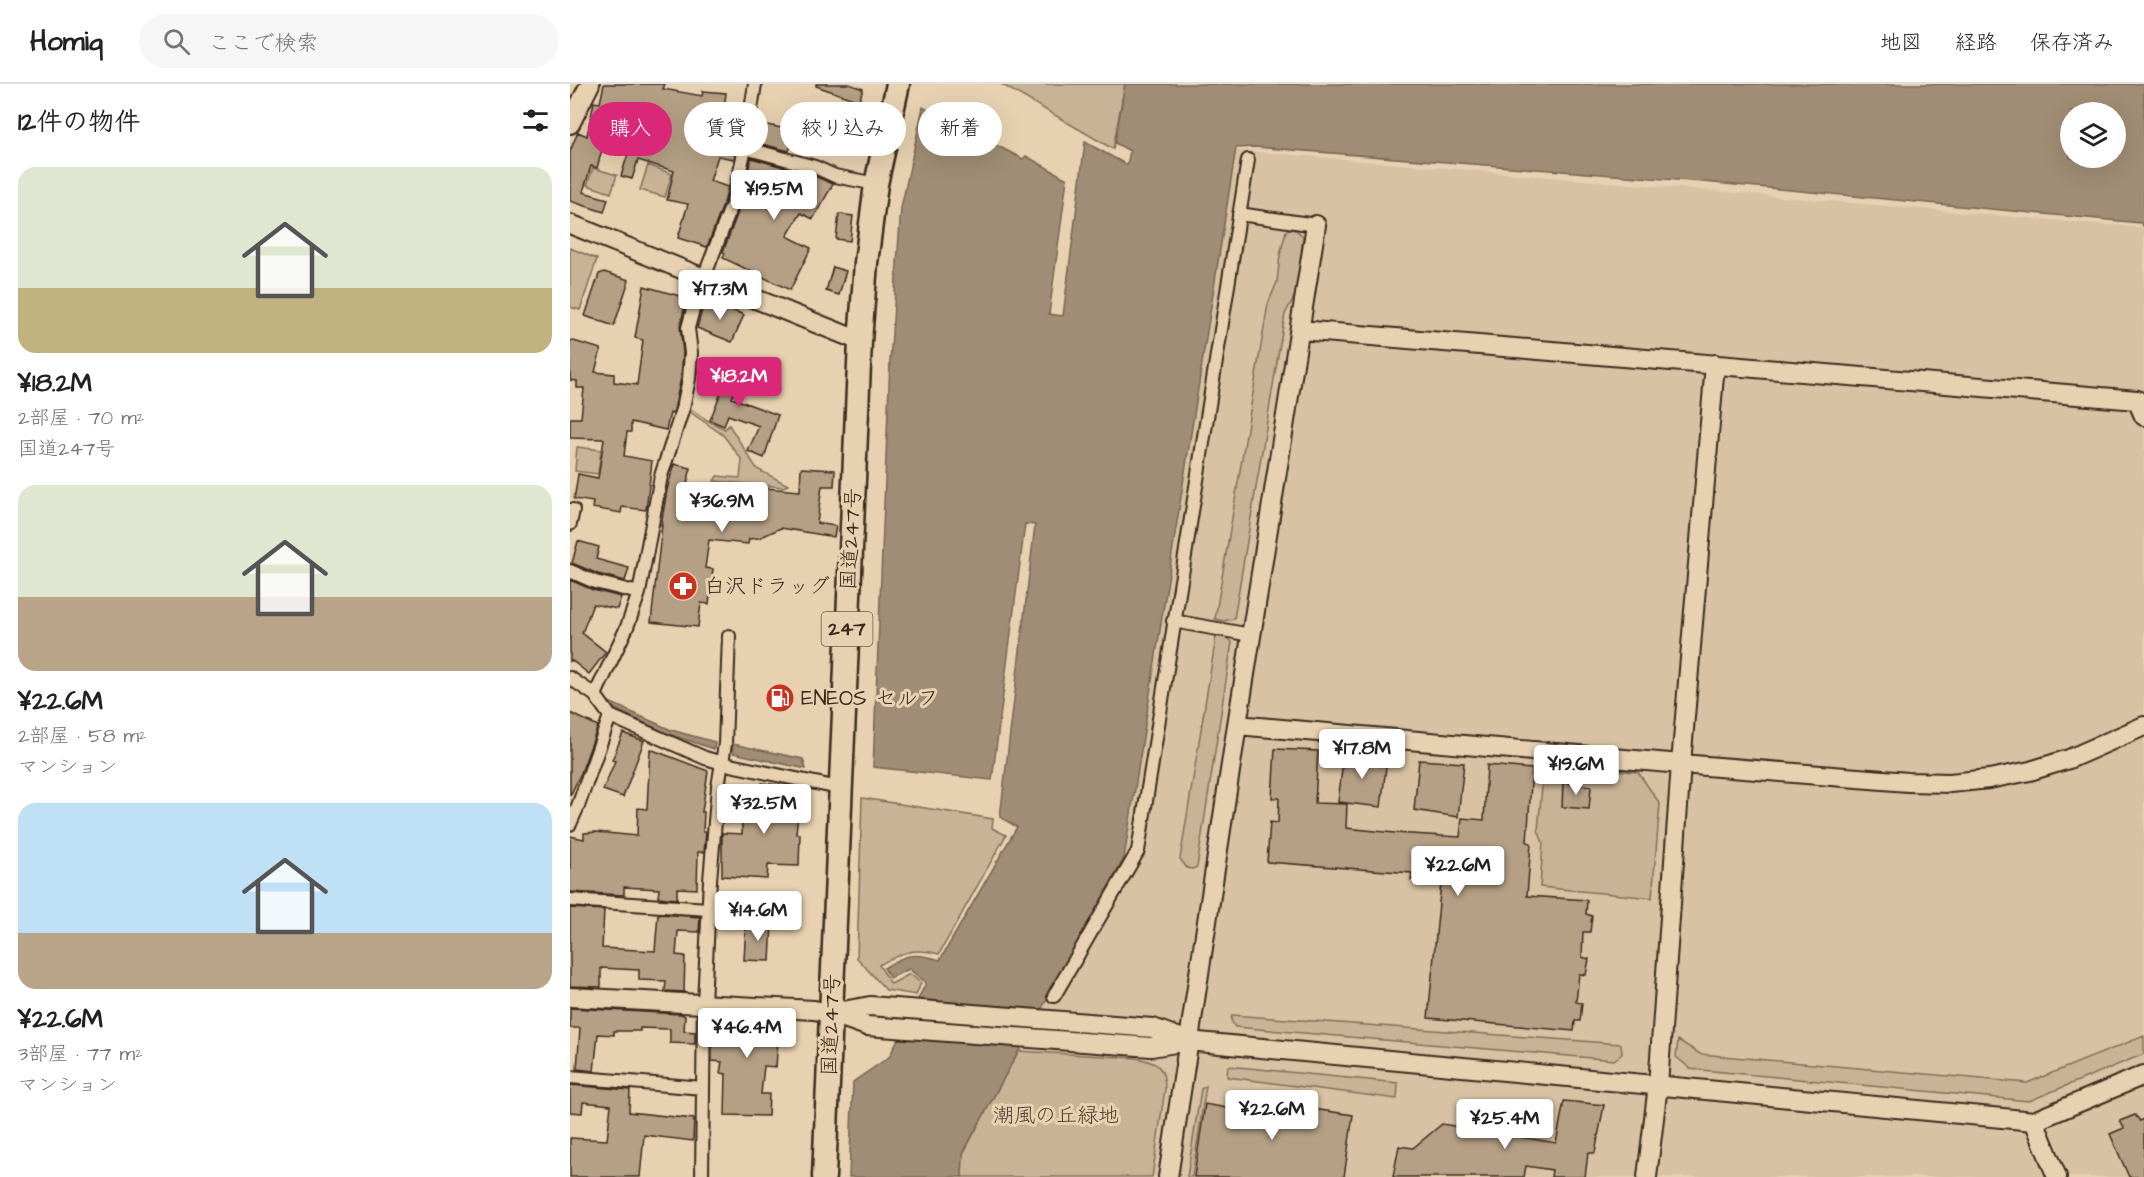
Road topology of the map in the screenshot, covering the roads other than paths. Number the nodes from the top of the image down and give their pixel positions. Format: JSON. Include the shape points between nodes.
{"nodes":[{"id":1,"x":590,"y":84,"type":"edge"},
{"id":2,"x":756,"y":84,"type":"edge"},
{"id":3,"x":898,"y":84,"type":"edge"},
{"id":4,"x":753,"y":102,"type":"edge"},
{"id":5,"x":570,"y":124,"type":"edge"},
{"id":6,"x":768,"y":155,"type":"edge"},
{"id":7,"x":743,"y":156,"type":"edge"},
{"id":8,"x":1248,"y":160,"type":"dead end"},
{"id":9,"x":876,"y":184,"type":"junction"},
{"id":10,"x":1239,"y":214,"type":"junction"},
{"id":11,"x":570,"y":224,"type":"edge"},
{"id":12,"x":1316,"y":225,"type":"joint"},
{"id":13,"x":704,"y":278,"type":"junction"},
{"id":14,"x":1300,"y":330,"type":"junction"},
{"id":15,"x":860,"y":341,"type":"junction"},
{"id":16,"x":1715,"y":364,"type":"junction"},
{"id":17,"x":2144,"y":416,"type":"edge"},
{"id":18,"x":570,"y":510,"type":"edge"},
{"id":19,"x":570,"y":524,"type":"edge"},
{"id":20,"x":570,"y":571,"type":"edge"},
{"id":21,"x":639,"y":593,"type":"junction"},
{"id":22,"x":1173,"y":621,"type":"junction"},
{"id":23,"x":1251,"y":635,"type":"junction"},
{"id":24,"x":729,"y":636,"type":"dead end"},
{"id":25,"x":570,"y":678,"type":"edge"},
{"id":26,"x":595,"y":695,"type":"junction"},
{"id":27,"x":610,"y":716,"type":"junction"},
{"id":28,"x":1237,"y":725,"type":"junction"},
{"id":29,"x":2144,"y":726,"type":"edge"},
{"id":30,"x":723,"y":755,"type":"junction"},
{"id":31,"x":1681,"y":764,"type":"junction"},
{"id":32,"x":839,"y":788,"type":"junction"},
{"id":33,"x":570,"y":824,"type":"edge"},
{"id":34,"x":570,"y":900,"type":"edge"},
{"id":35,"x":709,"y":909,"type":"junction"},
{"id":36,"x":1054,"y":996,"type":"dead end"},
{"id":37,"x":570,"y":997,"type":"edge"},
{"id":38,"x":704,"y":1003,"type":"junction"},
{"id":39,"x":830,"y":1013,"type":"junction"},
{"id":40,"x":1188,"y":1041,"type":"junction"},
{"id":41,"x":2144,"y":1075,"type":"edge"},
{"id":42,"x":570,"y":1077,"type":"edge"},
{"id":43,"x":1658,"y":1085,"type":"junction"},
{"id":44,"x":703,"y":1088,"type":"junction"},
{"id":45,"x":2034,"y":1121,"type":"junction"},
{"id":46,"x":702,"y":1177,"type":"edge"},
{"id":47,"x":824,"y":1177,"type":"edge"},
{"id":48,"x":1168,"y":1177,"type":"edge"},
{"id":49,"x":1647,"y":1177,"type":"edge"},
{"id":50,"x":2057,"y":1177,"type":"edge"}],
"edges":[{"from":1,"to":5,"type":"street"},
{"from":2,"to":4,"type":"street"},
{"from":3,"to":9,"type":"highway","name":"国道247号","number":"247"},
{"from":6,"to":9,"type":"street","via":[[835,176]]},
{"from":7,"to":13,"type":"street","via":[[733,202]]},
{"from":8,"to":10,"type":"street"},
{"from":9,"to":15,"type":"highway","name":"国道247号","number":"247"},
{"from":10,"to":12,"type":"street"},
{"from":10,"to":22,"type":"street"},
{"from":11,"to":13,"type":"street"},
{"from":12,"to":14,"type":"street"},
{"from":13,"to":15,"type":"street"},
{"from":13,"to":21,"type":"street","via":[[688,328],[689,379],[661,476]]},
{"from":14,"to":16,"type":"street"},
{"from":14,"to":23,"type":"street"},
{"from":15,"to":32,"type":"highway","name":"国道247号","number":"247"},
{"from":16,"to":17,"type":"street","via":[[2137,400]]},
{"from":16,"to":31,"type":"street"},
{"from":18,"to":19,"type":"street"},
{"from":20,"to":21,"type":"street"},
{"from":21,"to":26,"type":"street"},
{"from":22,"to":23,"type":"street"},
{"from":22,"to":36,"type":"street","via":[[1138,851]]},
{"from":23,"to":28,"type":"street"},
{"from":24,"to":30,"type":"street"},
{"from":25,"to":26,"type":"street"},
{"from":26,"to":27,"type":"street"},
{"from":27,"to":30,"type":"street","via":[[668,742]]},
{"from":27,"to":33,"type":"street"},
{"from":28,"to":31,"type":"street"},
{"from":28,"to":40,"type":"street"},
{"from":29,"to":31,"type":"street","via":[[2069,759],[2030,771],[1950,783]]},
{"from":30,"to":32,"type":"street"},
{"from":30,"to":35,"type":"street"},
{"from":31,"to":43,"type":"street"},
{"from":32,"to":39,"type":"highway","name":"国道247号","number":"247"},
{"from":34,"to":35,"type":"street"},
{"from":35,"to":38,"type":"street"},
{"from":37,"to":38,"type":"street"},
{"from":38,"to":39,"type":"street"},
{"from":38,"to":44,"type":"street"},
{"from":39,"to":40,"type":"street","via":[[879,1027],[1151,1047]]},
{"from":39,"to":40,"type":"street","via":[[881,1006],[1153,1028]]},
{"from":39,"to":47,"type":"highway","name":"国道247号","number":"247"},
{"from":40,"to":43,"type":"street"},
{"from":40,"to":48,"type":"street"},
{"from":41,"to":45,"type":"street"},
{"from":42,"to":44,"type":"street"},
{"from":43,"to":45,"type":"street"},
{"from":43,"to":49,"type":"street"},
{"from":44,"to":46,"type":"street"},
{"from":45,"to":50,"type":"street"}]}
